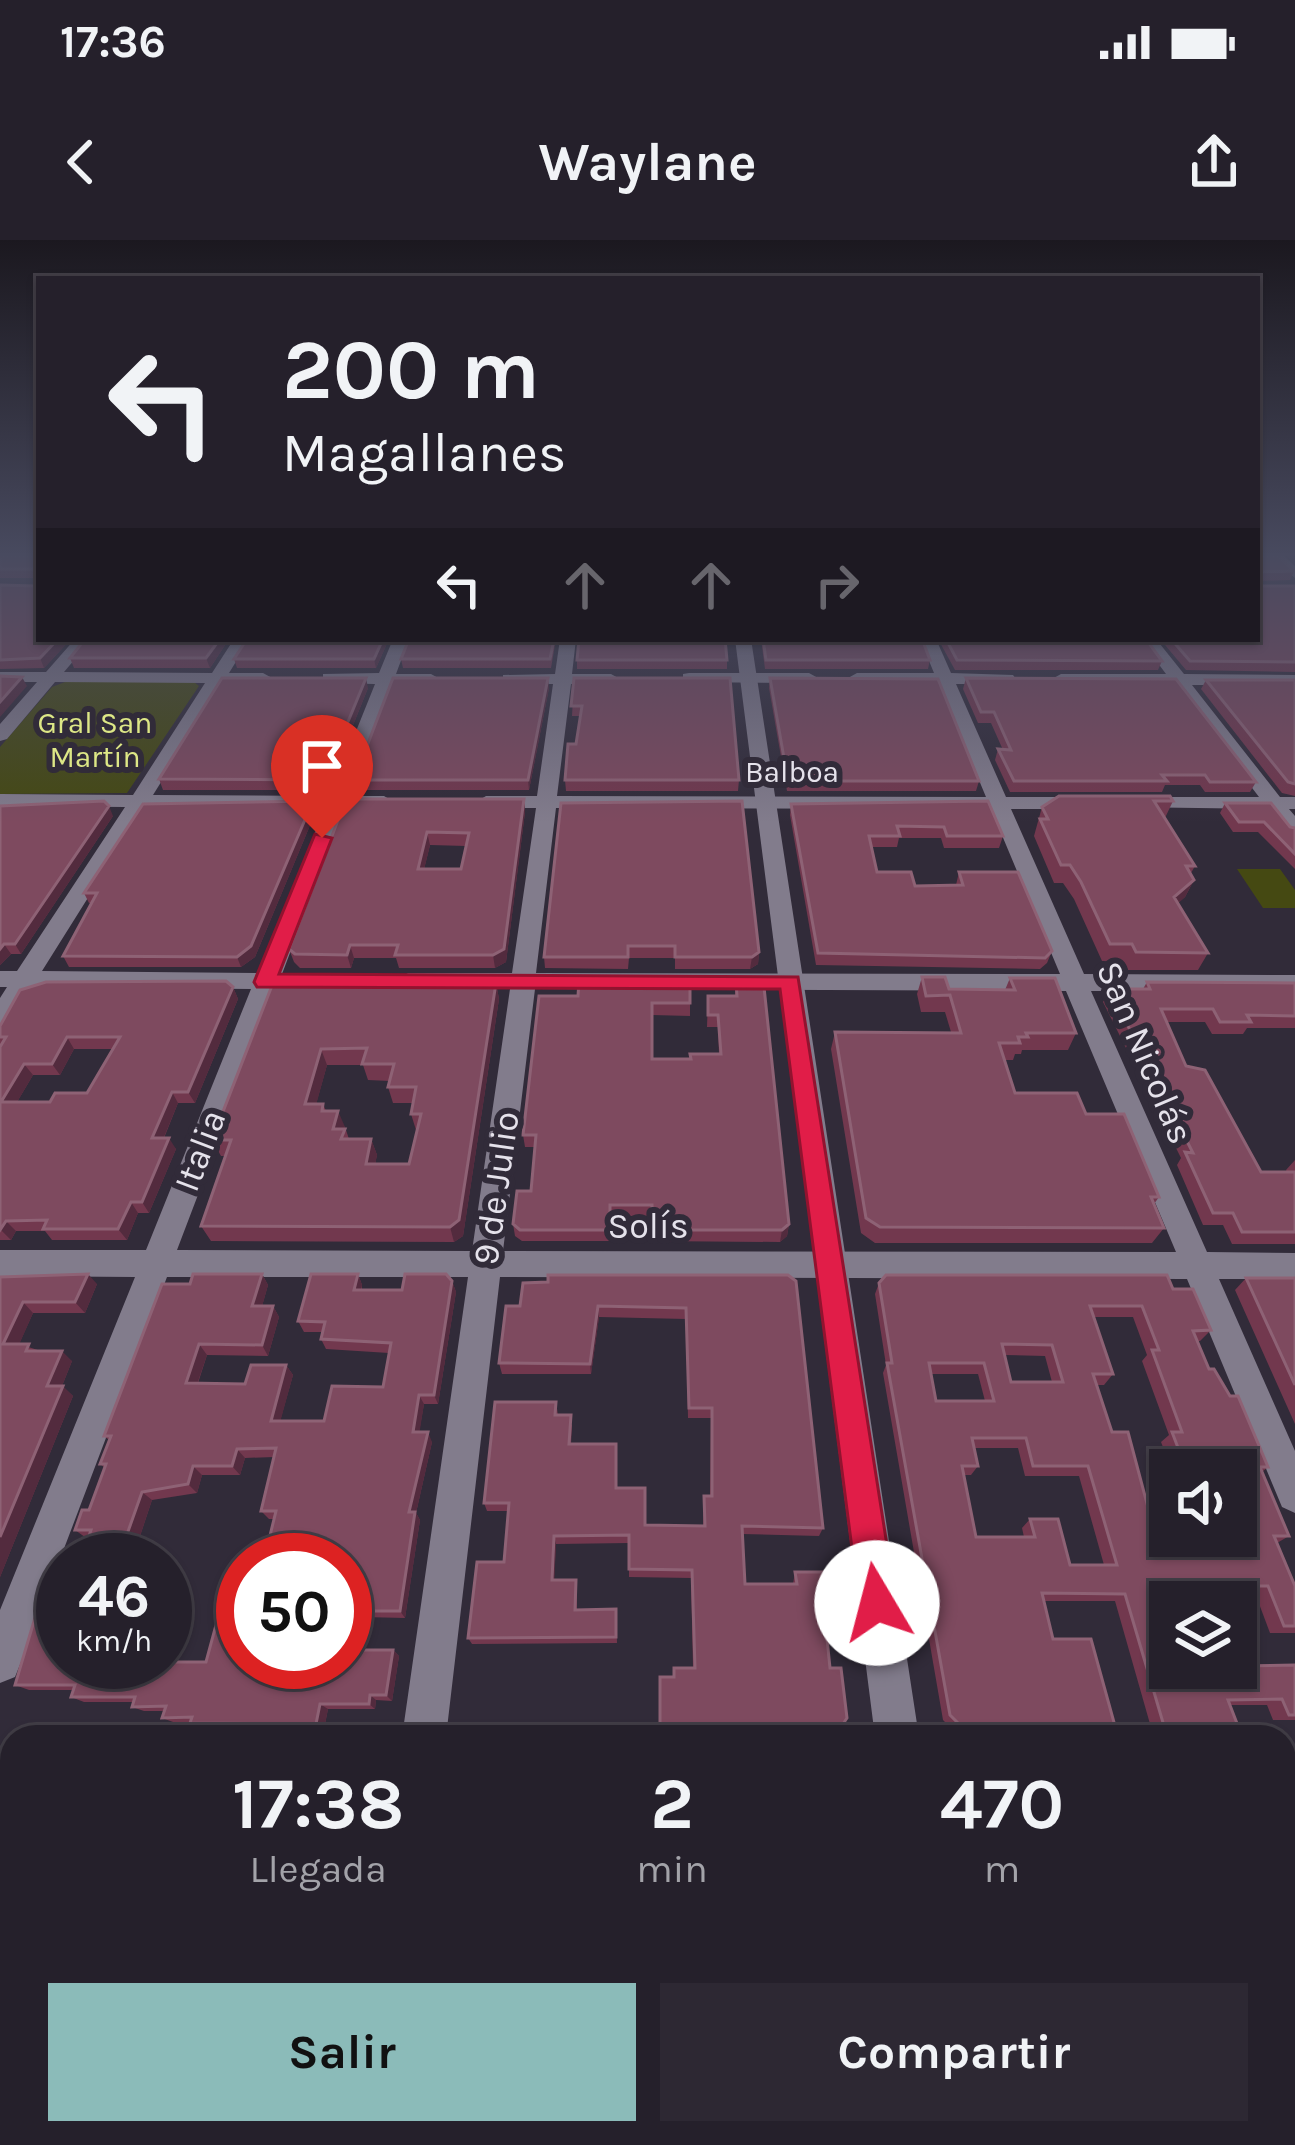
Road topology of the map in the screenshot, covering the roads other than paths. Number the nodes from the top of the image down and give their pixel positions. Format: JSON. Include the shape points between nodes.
{"nodes":[{"id":1,"x":79,"y":645,"type":"edge"},
{"id":2,"x":238,"y":645,"type":"edge"},
{"id":3,"x":399,"y":645,"type":"edge"},
{"id":4,"x":567,"y":645,"type":"edge"},
{"id":5,"x":744,"y":645,"type":"edge"},
{"id":6,"x":930,"y":645,"type":"edge"},
{"id":7,"x":1153,"y":645,"type":"edge"},
{"id":8,"x":0,"y":677,"type":"edge"},
{"id":9,"x":50,"y":677,"type":"junction"},
{"id":10,"x":217,"y":678,"type":"junction"},
{"id":11,"x":289,"y":678,"type":"edge"},
{"id":12,"x":313,"y":678,"type":"edge"},
{"id":13,"x":679,"y":678,"type":"edge"},
{"id":14,"x":748,"y":678,"type":"junction"},
{"id":15,"x":385,"y":679,"type":"junction"},
{"id":16,"x":452,"y":679,"type":"edge"},
{"id":17,"x":496,"y":679,"type":"edge"},
{"id":18,"x":563,"y":679,"type":"junction"},
{"id":19,"x":632,"y":679,"type":"edge"},
{"id":20,"x":944,"y":679,"type":"junction"},
{"id":21,"x":1179,"y":679,"type":"junction"},
{"id":22,"x":1295,"y":680,"type":"edge"},
{"id":23,"x":0,"y":734,"type":"edge"},
{"id":24,"x":0,"y":800,"type":"edge"},
{"id":25,"x":139,"y":800,"type":"junction"},
{"id":26,"x":337,"y":802,"type":"junction"},
{"id":27,"x":406,"y":802,"type":"edge"},
{"id":28,"x":453,"y":802,"type":"edge"},
{"id":29,"x":546,"y":802,"type":"junction"},
{"id":30,"x":764,"y":802,"type":"junction"},
{"id":31,"x":998,"y":803,"type":"junction"},
{"id":32,"x":1284,"y":803,"type":"edge"},
{"id":33,"x":1295,"y":830,"type":"edge"},
{"id":34,"x":12,"y":980,"type":"edge"},
{"id":35,"x":524,"y":981,"type":"junction"},
{"id":36,"x":265,"y":982,"type":"junction"},
{"id":37,"x":336,"y":982,"type":"edge"},
{"id":38,"x":383,"y":982,"type":"edge"},
{"id":39,"x":790,"y":982,"type":"junction"},
{"id":40,"x":1075,"y":983,"type":"junction"},
{"id":41,"x":1295,"y":983,"type":"edge"},
{"id":42,"x":0,"y":1018,"type":"edge"},
{"id":43,"x":0,"y":1262,"type":"edge"},
{"id":44,"x":155,"y":1263,"type":"junction"},
{"id":45,"x":485,"y":1264,"type":"junction"},
{"id":46,"x":828,"y":1264,"type":"junction"},
{"id":47,"x":1196,"y":1265,"type":"junction"},
{"id":48,"x":1295,"y":1266,"type":"edge"},
{"id":49,"x":1295,"y":1494,"type":"edge"},
{"id":50,"x":0,"y":1662,"type":"edge"},
{"id":51,"x":426,"y":1725,"type":"edge"},
{"id":52,"x":895,"y":1725,"type":"edge"}],
"edges":[{"from":1,"to":9,"type":"street"},
{"from":2,"to":10,"type":"street"},
{"from":3,"to":15,"type":"street","name":"Italia"},
{"from":4,"to":18,"type":"street","name":"9 de Julio"},
{"from":5,"to":14,"type":"street"},
{"from":6,"to":20,"type":"street","name":"San Nicolás"},
{"from":7,"to":21,"type":"street"},
{"from":8,"to":9,"type":"street"},
{"from":9,"to":10,"type":"street"},
{"from":9,"to":23,"type":"street"},
{"from":10,"to":11,"type":"street"},
{"from":10,"to":25,"type":"street"},
{"from":12,"to":15,"type":"street"},
{"from":13,"to":14,"type":"street"},
{"from":14,"to":20,"type":"street"},
{"from":14,"to":30,"type":"street"},
{"from":15,"to":16,"type":"street"},
{"from":15,"to":26,"type":"street","name":"Italia"},
{"from":17,"to":18,"type":"street"},
{"from":18,"to":19,"type":"street"},
{"from":18,"to":29,"type":"street","name":"9 de Julio"},
{"from":20,"to":21,"type":"street"},
{"from":20,"to":31,"type":"street","name":"San Nicolás"},
{"from":21,"to":22,"type":"street"},
{"from":21,"to":32,"type":"street"},
{"from":24,"to":25,"type":"street"},
{"from":25,"to":26,"type":"street"},
{"from":25,"to":34,"type":"street"},
{"from":26,"to":27,"type":"street"},
{"from":26,"to":36,"type":"street","name":"Italia"},
{"from":28,"to":29,"type":"street","name":"Balboa"},
{"from":29,"to":30,"type":"street","name":"Balboa"},
{"from":29,"to":35,"type":"street","name":"9 de Julio"},
{"from":30,"to":31,"type":"street","name":"Balboa"},
{"from":30,"to":39,"type":"street"},
{"from":31,"to":32,"type":"street","name":"Balboa"},
{"from":31,"to":40,"type":"street","name":"San Nicolás"},
{"from":32,"to":33,"type":"street"},
{"from":34,"to":36,"type":"street"},
{"from":34,"to":42,"type":"street"},
{"from":35,"to":38,"type":"street"},
{"from":35,"to":39,"type":"street"},
{"from":35,"to":45,"type":"street","name":"9 de Julio"},
{"from":36,"to":37,"type":"street"},
{"from":36,"to":44,"type":"street","name":"Italia"},
{"from":39,"to":40,"type":"street"},
{"from":39,"to":46,"type":"street"},
{"from":40,"to":41,"type":"street"},
{"from":40,"to":47,"type":"street","name":"San Nicolás"},
{"from":43,"to":44,"type":"street","name":"Solís"},
{"from":44,"to":45,"type":"street","name":"Solís"},
{"from":44,"to":50,"type":"street","name":"Italia"},
{"from":45,"to":46,"type":"street","name":"Solís"},
{"from":45,"to":51,"type":"street","name":"9 de Julio"},
{"from":46,"to":47,"type":"street","name":"Solís"},
{"from":46,"to":52,"type":"street"},
{"from":47,"to":48,"type":"street","name":"Solís"},
{"from":47,"to":49,"type":"street","name":"San Nicolás"}]}
